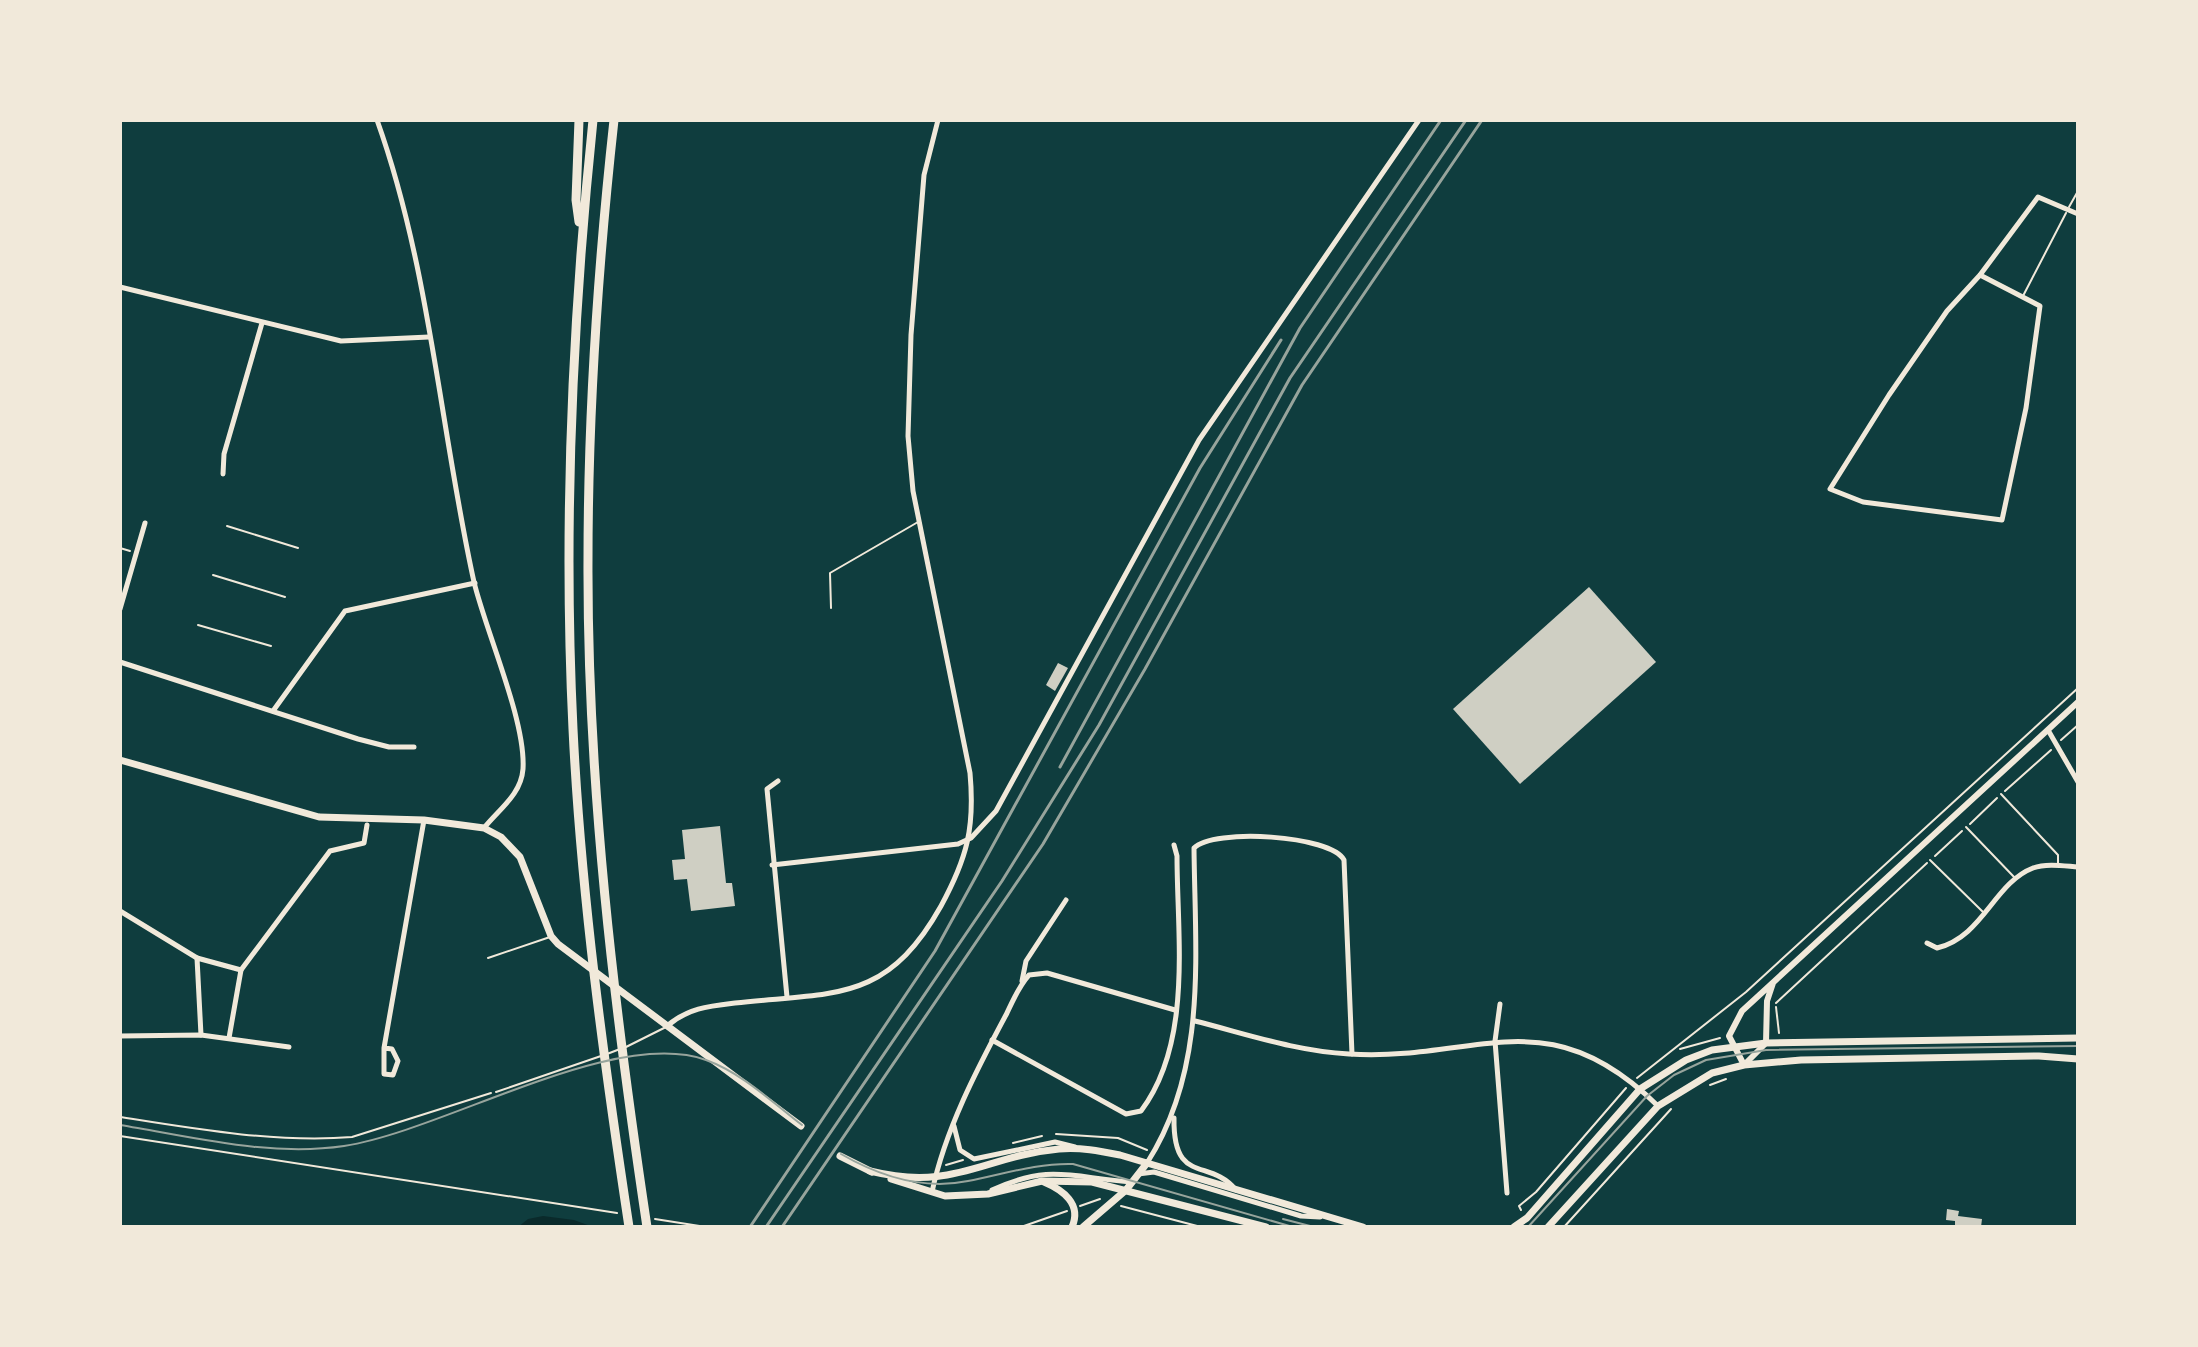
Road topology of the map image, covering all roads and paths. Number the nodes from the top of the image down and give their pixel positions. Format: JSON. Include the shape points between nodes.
{"nodes":[{"id":1,"x":377,"y":120,"type":"edge"},
{"id":2,"x":579,"y":120,"type":"edge"},
{"id":3,"x":593,"y":120,"type":"edge"},
{"id":4,"x":617,"y":120,"type":"edge"},
{"id":5,"x":938,"y":120,"type":"edge"},
{"id":6,"x":1419,"y":120,"type":"edge"},
{"id":7,"x":2078,"y":191,"type":"edge"},
{"id":8,"x":2068,"y":210,"type":"junction"},
{"id":9,"x":2078,"y":214,"type":"edge"},
{"id":10,"x":581,"y":238,"type":"junction"},
{"id":11,"x":1980,"y":275,"type":"junction"},
{"id":12,"x":120,"y":287,"type":"edge"},
{"id":13,"x":2023,"y":297,"type":"junction"},
{"id":14,"x":262,"y":323,"type":"junction"},
{"id":15,"x":429,"y":337,"type":"junction"},
{"id":16,"x":223,"y":474,"type":"dead end"},
{"id":17,"x":919,"y":522,"type":"junction"},
{"id":18,"x":145,"y":523,"type":"dead end"},
{"id":19,"x":227,"y":526,"type":"dead end"},
{"id":20,"x":298,"y":548,"type":"dead end"},
{"id":21,"x":213,"y":575,"type":"dead end"},
{"id":22,"x":475,"y":583,"type":"junction"},
{"id":23,"x":285,"y":597,"type":"dead end"},
{"id":24,"x":831,"y":608,"type":"dead end"},
{"id":25,"x":120,"y":609,"type":"edge"},
{"id":26,"x":198,"y":625,"type":"dead end"},
{"id":27,"x":271,"y":646,"type":"dead end"},
{"id":28,"x":120,"y":662,"type":"edge"},
{"id":29,"x":2078,"y":688,"type":"edge"},
{"id":30,"x":2078,"y":702,"type":"edge"},
{"id":31,"x":273,"y":711,"type":"junction"},
{"id":32,"x":2078,"y":725,"type":"edge"},
{"id":33,"x":2048,"y":730,"type":"junction"},
{"id":34,"x":2058,"y":743,"type":"junction"},
{"id":35,"x":414,"y":747,"type":"dead end"},
{"id":36,"x":120,"y":760,"type":"edge"},
{"id":37,"x":778,"y":781,"type":"dead end"},
{"id":38,"x":2078,"y":782,"type":"edge"},
{"id":39,"x":2001,"y":794,"type":"junction"},
{"id":40,"x":424,"y":820,"type":"junction"},
{"id":41,"x":367,"y":825,"type":"dead end"},
{"id":42,"x":1966,"y":827,"type":"junction"},
{"id":43,"x":484,"y":828,"type":"junction"},
{"id":44,"x":971,"y":838,"type":"junction"},
{"id":45,"x":1174,"y":845,"type":"dead end"},
{"id":46,"x":1930,"y":860,"type":"junction"},
{"id":47,"x":772,"y":865,"type":"junction"},
{"id":48,"x":2058,"y":865,"type":"junction"},
{"id":49,"x":2078,"y":867,"type":"edge"},
{"id":50,"x":2016,"y":880,"type":"junction"},
{"id":51,"x":1066,"y":900,"type":"dead end"},
{"id":52,"x":120,"y":911,"type":"edge"},
{"id":53,"x":1984,"y":914,"type":"junction"},
{"id":54,"x":551,"y":936,"type":"junction"},
{"id":55,"x":1927,"y":943,"type":"dead end"},
{"id":56,"x":197,"y":958,"type":"junction"},
{"id":57,"x":488,"y":958,"type":"dead end"},
{"id":58,"x":241,"y":970,"type":"junction"},
{"id":59,"x":1023,"y":982,"type":"junction"},
{"id":60,"x":1773,"y":983,"type":"junction"},
{"id":61,"x":787,"y":997,"type":"junction"},
{"id":62,"x":1500,"y":1004,"type":"dead end"},
{"id":63,"x":1175,"y":1010,"type":"junction"},
{"id":64,"x":1195,"y":1020,"type":"junction"},
{"id":65,"x":667,"y":1026,"type":"junction"},
{"id":66,"x":1779,"y":1033,"type":"dead end"},
{"id":67,"x":201,"y":1035,"type":"junction"},
{"id":68,"x":120,"y":1036,"type":"edge"},
{"id":69,"x":1729,"y":1036,"type":"junction"},
{"id":70,"x":229,"y":1038,"type":"junction"},
{"id":71,"x":2078,"y":1038,"type":"edge"},
{"id":72,"x":992,"y":1040,"type":"junction"},
{"id":73,"x":1495,"y":1041,"type":"junction"},
{"id":74,"x":1766,"y":1043,"type":"junction"},
{"id":75,"x":1732,"y":1046,"type":"junction"},
{"id":76,"x":289,"y":1047,"type":"dead end"},
{"id":77,"x":384,"y":1048,"type":"junction"},
{"id":78,"x":1675,"y":1050,"type":"junction"},
{"id":79,"x":1352,"y":1054,"type":"junction"},
{"id":80,"x":2078,"y":1059,"type":"edge"},
{"id":81,"x":1744,"y":1065,"type":"junction"},
{"id":82,"x":1736,"y":1076,"type":"dead end"},
{"id":83,"x":1631,"y":1082,"type":"junction"},
{"id":84,"x":1640,"y":1089,"type":"junction"},
{"id":85,"x":1701,"y":1089,"type":"dead end"},
{"id":86,"x":496,"y":1092,"type":"dead end"},
{"id":87,"x":485,"y":1095,"type":"dead end"},
{"id":88,"x":1658,"y":1106,"type":"junction"},
{"id":89,"x":1672,"y":1108,"type":"dead end"},
{"id":90,"x":1174,"y":1113,"type":"junction"},
{"id":91,"x":120,"y":1117,"type":"edge"},
{"id":92,"x":954,"y":1125,"type":"junction"},
{"id":93,"x":801,"y":1126,"type":"dead end"},
{"id":94,"x":120,"y":1136,"type":"edge"},
{"id":95,"x":1076,"y":1148,"type":"junction"},
{"id":96,"x":840,"y":1156,"type":"dead end"},
{"id":97,"x":1147,"y":1163,"type":"junction"},
{"id":98,"x":870,"y":1171,"type":"junction"},
{"id":99,"x":1138,"y":1174,"type":"junction"},
{"id":100,"x":934,"y":1178,"type":"junction"},
{"id":101,"x":1042,"y":1181,"type":"junction"},
{"id":102,"x":1132,"y":1182,"type":"junction"},
{"id":103,"x":1126,"y":1190,"type":"junction"},
{"id":104,"x":1236,"y":1190,"type":"junction"},
{"id":105,"x":1507,"y":1193,"type":"dead end"},
{"id":106,"x":984,"y":1194,"type":"junction"},
{"id":107,"x":931,"y":1195,"type":"junction"},
{"id":108,"x":1096,"y":1198,"type":"dead end"},
{"id":109,"x":1159,"y":1198,"type":"junction"},
{"id":110,"x":1519,"y":1206,"type":"dead end"},
{"id":111,"x":1074,"y":1209,"type":"junction"},
{"id":112,"x":1131,"y":1209,"type":"dead end"},
{"id":113,"x":628,"y":1215,"type":"dead end"},
{"id":114,"x":1155,"y":1215,"type":"junction"},
{"id":115,"x":1333,"y":1218,"type":"junction"},
{"id":116,"x":646,"y":1222,"type":"edge"},
{"id":117,"x":629,"y":1227,"type":"edge"},
{"id":118,"x":706,"y":1227,"type":"edge"},
{"id":119,"x":1021,"y":1227,"type":"edge"},
{"id":120,"x":1072,"y":1227,"type":"edge"},
{"id":121,"x":1083,"y":1227,"type":"edge"},
{"id":122,"x":1201,"y":1227,"type":"edge"},
{"id":123,"x":1266,"y":1227,"type":"edge"},
{"id":124,"x":1363,"y":1227,"type":"edge"},
{"id":125,"x":1514,"y":1227,"type":"edge"},
{"id":126,"x":1548,"y":1227,"type":"edge"},
{"id":127,"x":1564,"y":1227,"type":"edge"}],
"edges":[{"from":1,"to":15,"type":"street","via":[[411,236]]},
{"from":2,"to":10,"type":"highway","via":[[576,200]]},
{"from":3,"to":10,"type":"highway"},
{"from":4,"to":116,"type":"highway","via":[[592,395],[590,671],[612,954]]},
{"from":5,"to":17,"type":"street","via":[[924,175],[910,355],[908,452]]},
{"from":6,"to":44,"type":"street","via":[[1199,440],[1006,796]]},
{"from":7,"to":8,"type":"lane"},
{"from":8,"to":9,"type":"street"},
{"from":8,"to":11,"type":"street","via":[[2038,197]]},
{"from":8,"to":13,"type":"lane"},
{"from":10,"to":117,"type":"highway","via":[[569,458],[573,733],[591,939]]},
{"from":11,"to":13,"type":"street"},
{"from":11,"to":13,"type":"street","via":[[1947,311],[1830,489],[1878,505],[2002,520],[2026,408],[2040,306]]},
{"from":12,"to":14,"type":"street"},
{"from":14,"to":15,"type":"street","via":[[341,341]]},
{"from":14,"to":16,"type":"street","via":[[224,454]]},
{"from":15,"to":22,"type":"street"},
{"from":17,"to":24,"type":"lane","via":[[830,573]]},
{"from":17,"to":44,"type":"street","via":[[970,773]]},
{"from":18,"to":25,"type":"street"},
{"from":19,"to":20,"type":"path"},
{"from":21,"to":23,"type":"path"},
{"from":22,"to":31,"type":"street","via":[[345,611]]},
{"from":22,"to":43,"type":"street","via":[[521,739],[523,766],[513,795]]},
{"from":26,"to":27,"type":"path"},
{"from":28,"to":31,"type":"street"},
{"from":29,"to":78,"type":"path","via":[[1746,992]]},
{"from":30,"to":33,"type":"street"},
{"from":31,"to":35,"type":"street","via":[[389,747]]},
{"from":32,"to":34,"type":"path"},
{"from":33,"to":34,"type":"street"},
{"from":33,"to":60,"type":"street"},
{"from":34,"to":38,"type":"street"},
{"from":34,"to":39,"type":"path"},
{"from":36,"to":40,"type":"main road","via":[[319,817]]},
{"from":37,"to":47,"type":"street","via":[[767,789]]},
{"from":39,"to":42,"type":"path"},
{"from":39,"to":48,"type":"lane","via":[[2058,855]]},
{"from":40,"to":43,"type":"main road"},
{"from":40,"to":77,"type":"street"},
{"from":41,"to":58,"type":"street","via":[[364,843],[330,851]]},
{"from":42,"to":46,"type":"path"},
{"from":42,"to":50,"type":"lane"},
{"from":43,"to":54,"type":"main road","via":[[520,857]]},
{"from":44,"to":47,"type":"street","via":[[958,844]]},
{"from":44,"to":61,"type":"street","via":[[933,921],[901,964],[862,985]]},
{"from":45,"to":63,"type":"street"},
{"from":46,"to":53,"type":"lane"},
{"from":46,"to":66,"type":"path","via":[[1779,1001]]},
{"from":47,"to":61,"type":"street"},
{"from":48,"to":49,"type":"street"},
{"from":48,"to":50,"type":"street","via":[[2033,868]]},
{"from":50,"to":53,"type":"street"},
{"from":51,"to":59,"type":"street","via":[[1026,961]]},
{"from":52,"to":56,"type":"street"},
{"from":53,"to":55,"type":"street","via":[[1957,944],[1937,948]]},
{"from":54,"to":57,"type":"lane"},
{"from":54,"to":65,"type":"main road"},
{"from":56,"to":58,"type":"street"},
{"from":56,"to":67,"type":"street"},
{"from":58,"to":70,"type":"street"},
{"from":59,"to":63,"type":"street","via":[[1029,975],[1047,973]]},
{"from":59,"to":72,"type":"street"},
{"from":60,"to":69,"type":"street","via":[[1742,1011]]},
{"from":60,"to":74,"type":"street"},
{"from":61,"to":65,"type":"street","via":[[705,1007],[681,1014]]},
{"from":62,"to":73,"type":"street"},
{"from":63,"to":72,"type":"street","via":[[1166,1059],[1148,1102],[1141,1111],[1126,1114]]},
{"from":64,"to":79,"type":"street","via":[[1285,1047]]},
{"from":64,"to":79,"type":"street","via":[[1194,848],[1210,839],[1321,844],[1344,860]]},
{"from":64,"to":90,"type":"street"},
{"from":65,"to":86,"type":"lane","via":[[644,1041]]},
{"from":65,"to":93,"type":"main road"},
{"from":67,"to":68,"type":"street"},
{"from":67,"to":70,"type":"street"},
{"from":69,"to":75,"type":"street"},
{"from":69,"to":78,"type":"path"},
{"from":70,"to":76,"type":"street"},
{"from":71,"to":74,"type":"main road"},
{"from":72,"to":92,"type":"street"},
{"from":73,"to":79,"type":"street"},
{"from":73,"to":83,"type":"street","via":[[1551,1044],[1585,1054]]},
{"from":73,"to":105,"type":"street"},
{"from":74,"to":75,"type":"main road"},
{"from":74,"to":81,"type":"street"},
{"from":75,"to":81,"type":"street"},
{"from":75,"to":84,"type":"main road","via":[[1686,1060]]},
{"from":77,"to":77,"type":"street","via":[[392,1049],[398,1061],[393,1075],[381,1068]]},
{"from":78,"to":83,"type":"path"},
{"from":80,"to":81,"type":"main road","via":[[1968,1056]]},
{"from":81,"to":88,"type":"main road","via":[[1712,1073]]},
{"from":82,"to":85,"type":"path"},
{"from":83,"to":84,"type":"street"},
{"from":83,"to":110,"type":"path"},
{"from":84,"to":88,"type":"street"},
{"from":84,"to":125,"type":"main road"},
{"from":87,"to":91,"type":"path","via":[[352,1137],[328,1139]]},
{"from":88,"to":126,"type":"main road"},
{"from":89,"to":127,"type":"path"},
{"from":90,"to":97,"type":"street"},
{"from":90,"to":104,"type":"street","via":[[1182,1158],[1194,1169],[1228,1180]]},
{"from":92,"to":95,"type":"street","via":[[960,1150],[974,1159],[1055,1142]]},
{"from":92,"to":100,"type":"street"},
{"from":94,"to":113,"type":"path"},
{"from":95,"to":97,"type":"main road"},
{"from":95,"to":100,"type":"main road"},
{"from":96,"to":98,"type":"main road"},
{"from":97,"to":99,"type":"main road"},
{"from":97,"to":104,"type":"main road"},
{"from":98,"to":100,"type":"main road"},
{"from":98,"to":107,"type":"main road"},
{"from":99,"to":102,"type":"main road"},
{"from":99,"to":115,"type":"street","via":[[1154,1172],[1301,1216]]},
{"from":100,"to":107,"type":"street"},
{"from":101,"to":103,"type":"main road","via":[[1071,1180]]},
{"from":101,"to":106,"type":"main road"},
{"from":101,"to":111,"type":"main road","via":[[1070,1198]]},
{"from":102,"to":103,"type":"main road"},
{"from":102,"to":106,"type":"street","via":[[1059,1172],[1035,1174]]},
{"from":103,"to":109,"type":"main road"},
{"from":103,"to":121,"type":"main road"},
{"from":104,"to":115,"type":"main road"},
{"from":106,"to":107,"type":"main road"},
{"from":108,"to":111,"type":"path"},
{"from":109,"to":114,"type":"path"},
{"from":109,"to":123,"type":"main road"},
{"from":111,"to":119,"type":"path"},
{"from":111,"to":120,"type":"main road"},
{"from":112,"to":114,"type":"path"},
{"from":114,"to":122,"type":"path"},
{"from":115,"to":124,"type":"main road"},
{"from":116,"to":118,"type":"path"}]}
